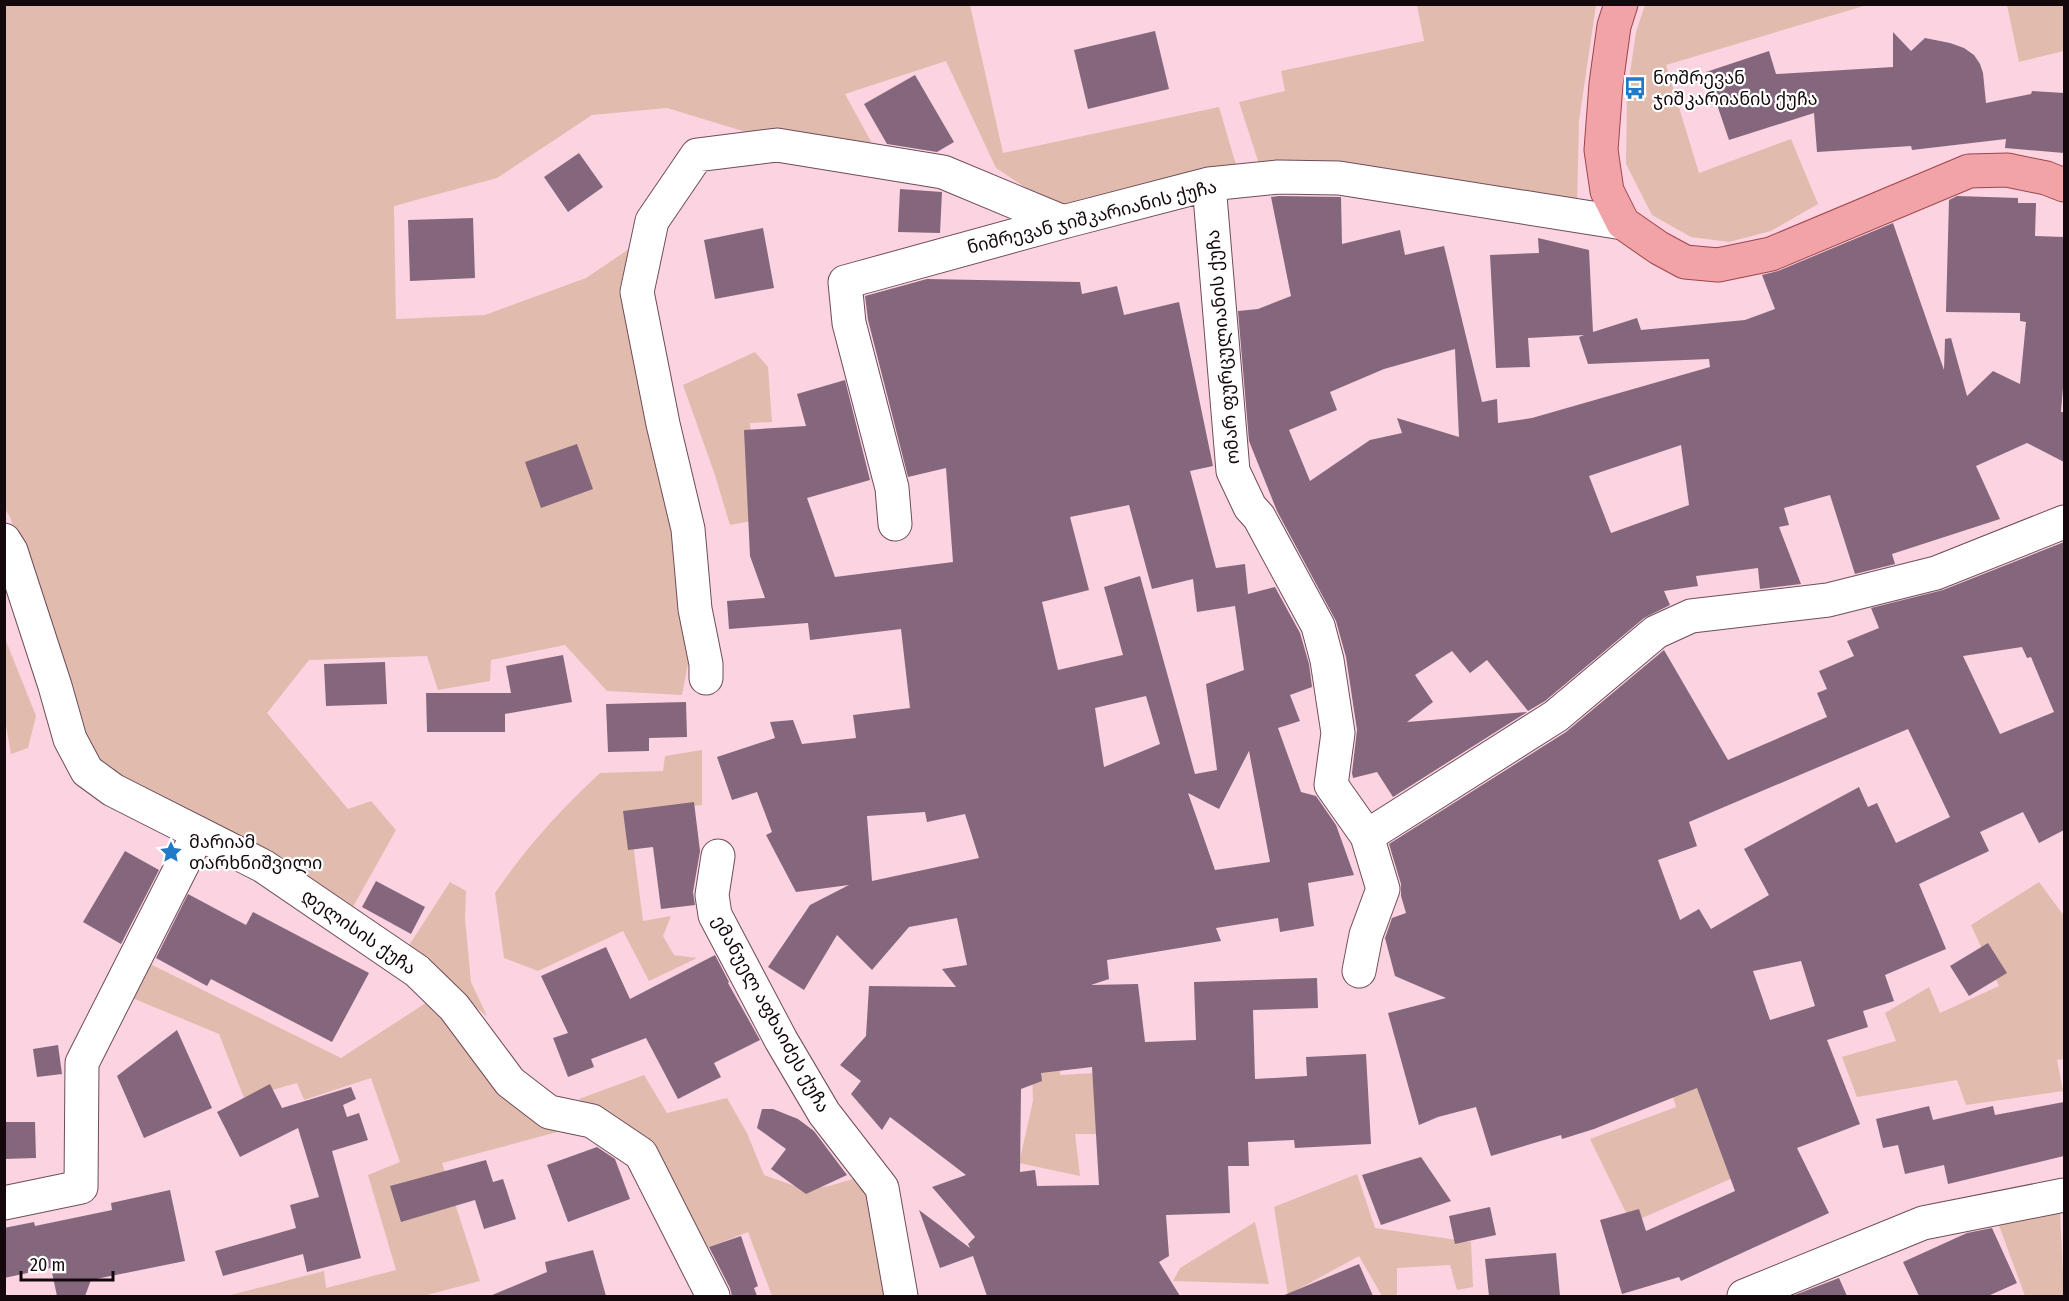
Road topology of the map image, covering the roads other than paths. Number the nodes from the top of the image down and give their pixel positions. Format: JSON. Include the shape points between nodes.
{"nodes":[{"id":1,"x":1621,"y":4,"type":"edge"},
{"id":2,"x":1209,"y":184,"type":"junction"},
{"id":3,"x":2064,"y":184,"type":"edge"},
{"id":4,"x":1062,"y":222,"type":"junction"},
{"id":5,"x":1623,"y":223,"type":"junction"},
{"id":6,"x":2064,"y":522,"type":"edge"},
{"id":7,"x":895,"y":524,"type":"dead end"},
{"id":8,"x":4,"y":540,"type":"edge"},
{"id":9,"x":706,"y":678,"type":"dead end"},
{"id":10,"x":198,"y":834,"type":"junction"},
{"id":11,"x":1367,"y":836,"type":"junction"},
{"id":12,"x":718,"y":856,"type":"dead end"},
{"id":13,"x":1359,"y":971,"type":"dead end"},
{"id":14,"x":2064,"y":1195,"type":"edge"},
{"id":15,"x":4,"y":1203,"type":"edge"},
{"id":16,"x":713,"y":1296,"type":"edge"},
{"id":17,"x":901,"y":1296,"type":"edge"},
{"id":18,"x":1744,"y":1296,"type":"edge"}],
"edges":[{"from":1,"to":5,"type":"main road","via":[[1614,26],[1601,150],[1607,191]]},
{"from":2,"to":4,"type":"street","name":"ნიშრევან ჯიშკარიანის ქუჩა"},
{"from":2,"to":5,"type":"street","name":"ნიშრევან ჯიშკარიანის ქუჩა","via":[[1278,177],[1339,178]]},
{"from":2,"to":11,"type":"street","name":"ომარ ფურცულიანის ქუჩა","via":[[1233,471],[1318,626],[1338,733],[1331,785]]},
{"from":3,"to":5,"type":"main road","via":[[2007,170],[1969,171],[1771,254],[1718,265],[1685,262]]},
{"from":4,"to":7,"type":"street","name":"ნიშრევან ჯიშკარიანის ქუჩა","via":[[845,282],[849,323],[892,488]]},
{"from":4,"to":9,"type":"street","via":[[943,172],[777,146],[697,155],[652,221],[637,292],[688,529]]},
{"from":6,"to":11,"type":"street","via":[[1936,573],[1828,600],[1691,616],[1656,632],[1556,716]]},
{"from":8,"to":10,"type":"street","name":"დელისის ქუჩა","via":[[15,563],[70,740],[87,771]]},
{"from":10,"to":15,"type":"street","via":[[82,1064],[81,1187]]},
{"from":10,"to":16,"type":"street","name":"დელისის ქუჩა","via":[[263,866],[417,972],[454,1007],[510,1082],[549,1112],[592,1121],[641,1154]]},
{"from":11,"to":13,"type":"street","name":"ომარ ფურცულიანის ქუჩა","via":[[1383,889],[1366,935]]},
{"from":12,"to":17,"type":"street","name":"ემანუელ აფხაიძეს ქუჩა","via":[[712,895],[715,915],[824,1113],[882,1188]]},
{"from":14,"to":18,"type":"street","via":[[1923,1223]]}]}
